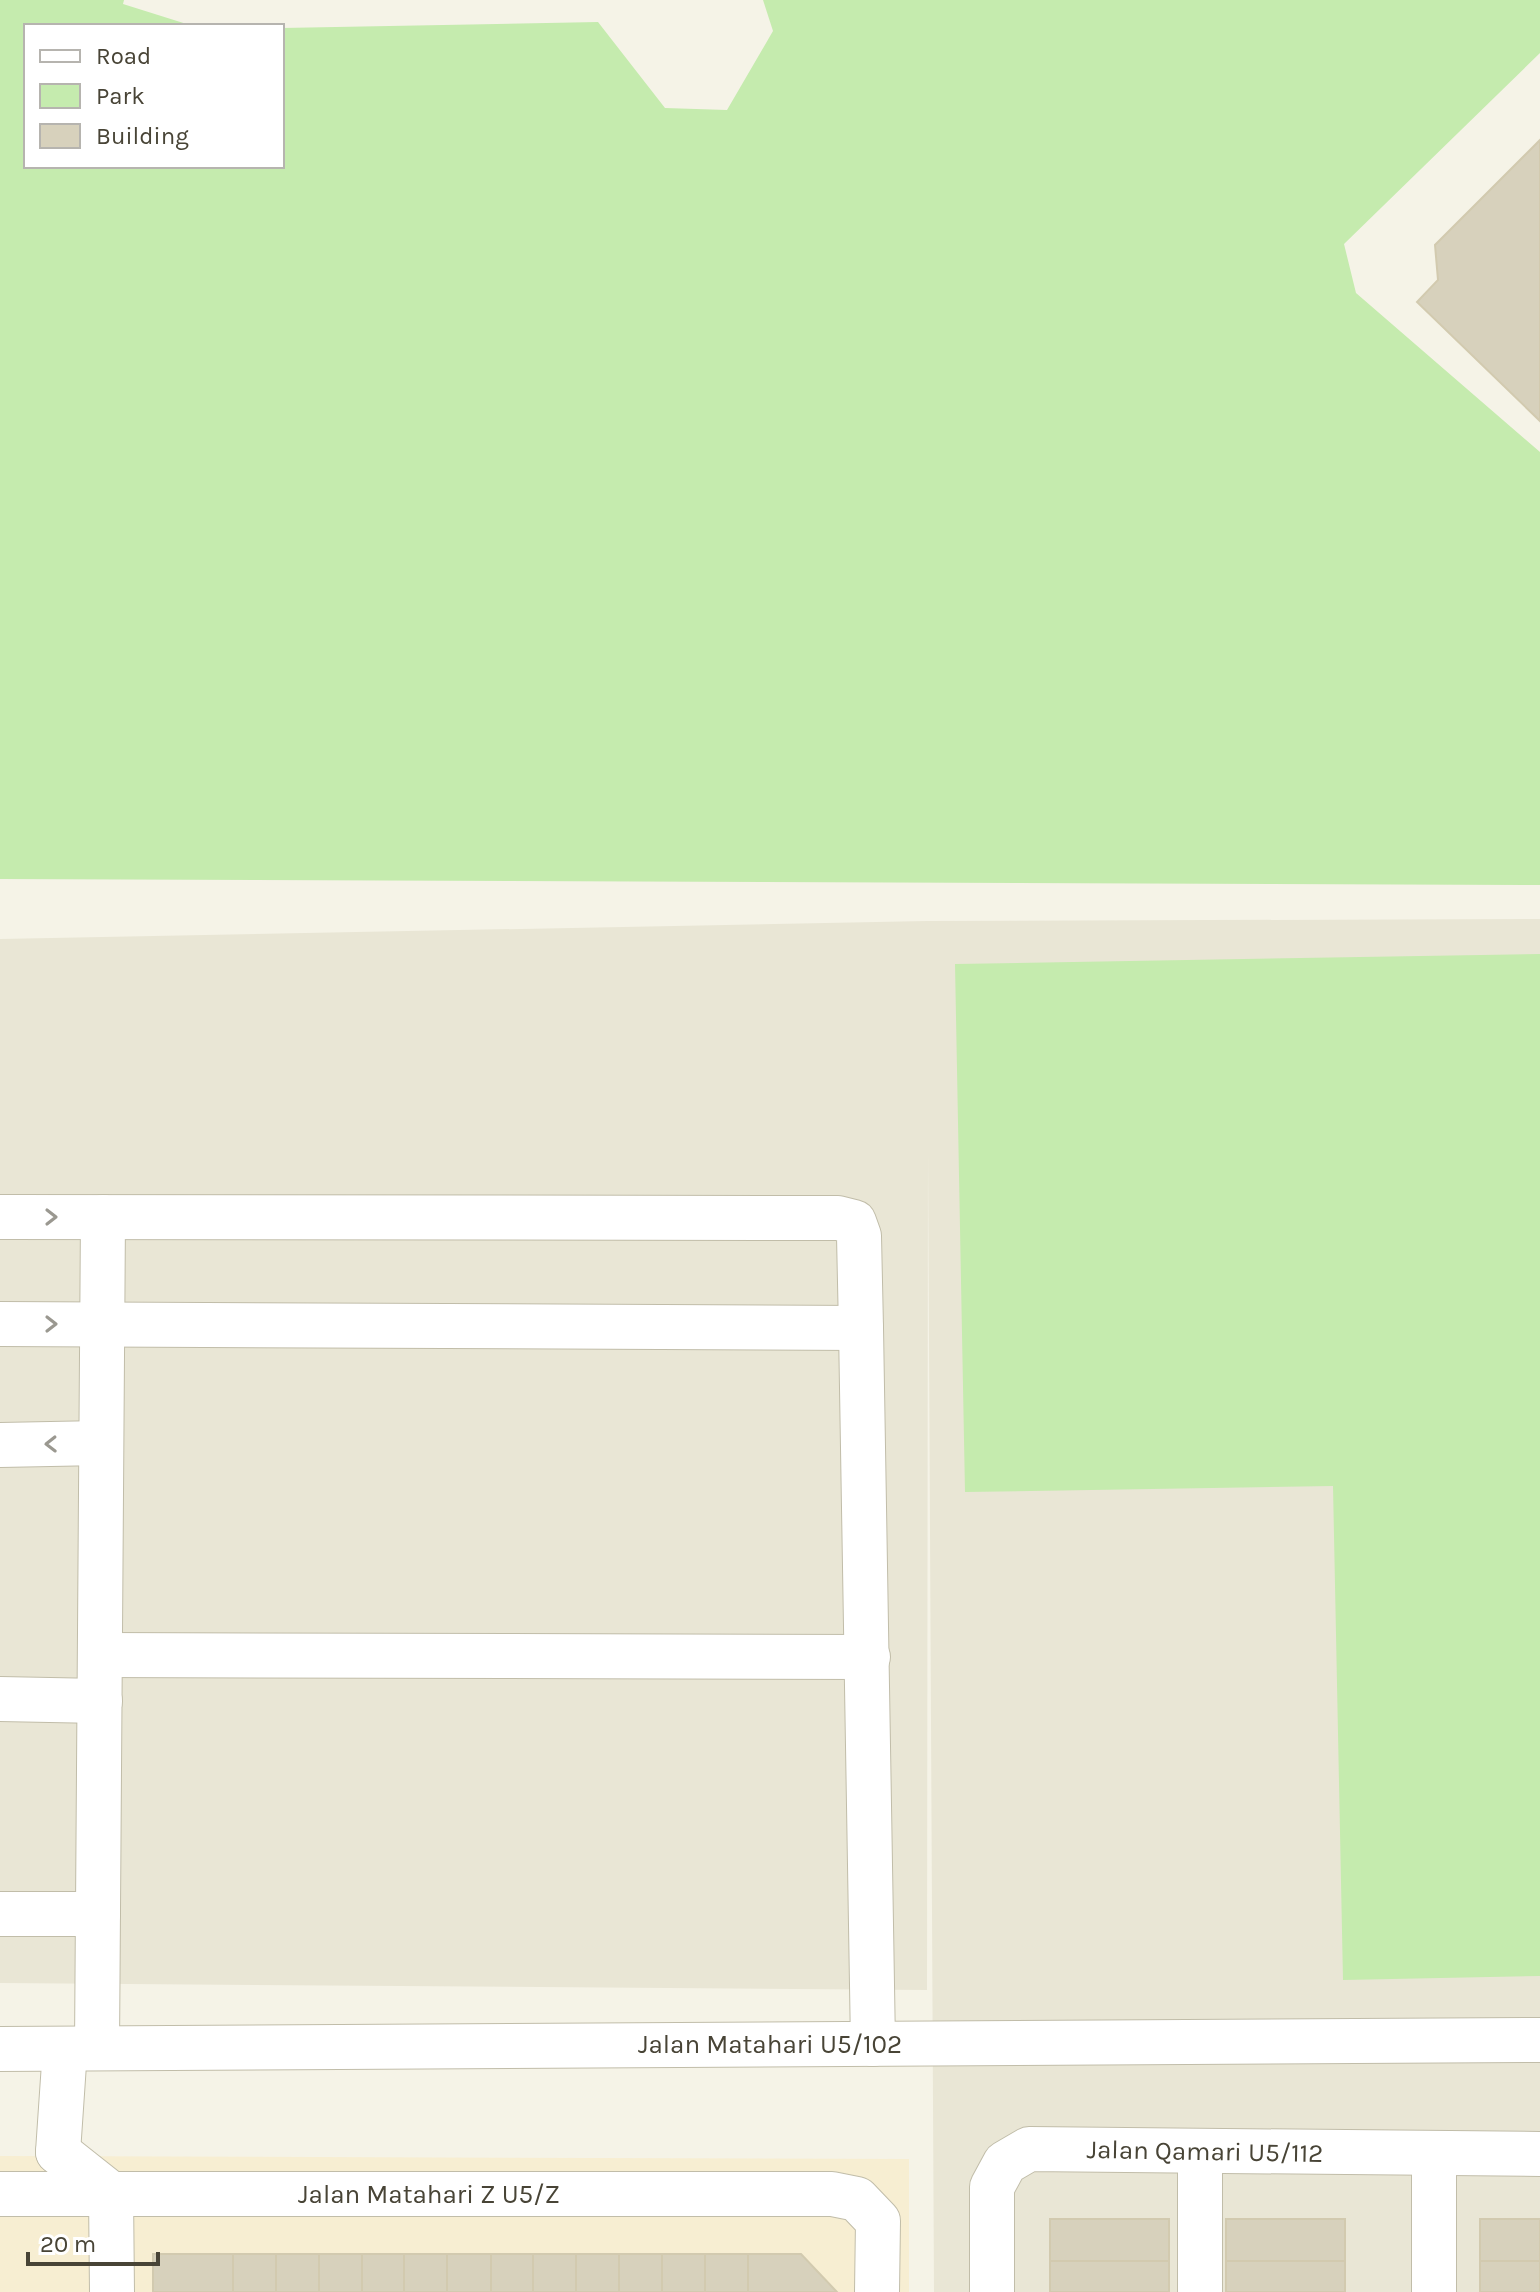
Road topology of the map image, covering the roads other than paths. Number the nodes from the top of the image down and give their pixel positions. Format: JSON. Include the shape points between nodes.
{"nodes":[{"id":1,"x":0,"y":1217,"type":"edge"},
{"id":2,"x":103,"y":1217,"type":"junction"},
{"id":3,"x":102,"y":1323,"type":"junction"},
{"id":4,"x":0,"y":1324,"type":"edge"},
{"id":5,"x":861,"y":1328,"type":"junction"},
{"id":6,"x":101,"y":1443,"type":"junction"},
{"id":7,"x":0,"y":1445,"type":"edge"},
{"id":8,"x":100,"y":1655,"type":"junction"},
{"id":9,"x":868,"y":1657,"type":"junction"},
{"id":10,"x":0,"y":1699,"type":"edge"},
{"id":11,"x":100,"y":1701,"type":"junction"},
{"id":12,"x":0,"y":1914,"type":"edge"},
{"id":13,"x":98,"y":1914,"type":"junction"},
{"id":14,"x":1540,"y":2040,"type":"edge"},
{"id":15,"x":873,"y":2044,"type":"junction"},
{"id":16,"x":81,"y":2048,"type":"junction"},
{"id":17,"x":0,"y":2049,"type":"edge"},
{"id":18,"x":1200,"y":2151,"type":"junction"},
{"id":19,"x":58,"y":2152,"type":"junction"},
{"id":20,"x":1434,"y":2153,"type":"junction"},
{"id":21,"x":1540,"y":2154,"type":"edge"},
{"id":22,"x":0,"y":2192,"type":"edge"},
{"id":23,"x":111,"y":2194,"type":"junction"},
{"id":24,"x":112,"y":2292,"type":"edge"},
{"id":25,"x":877,"y":2292,"type":"edge"},
{"id":26,"x":992,"y":2292,"type":"edge"},
{"id":27,"x":1200,"y":2292,"type":"edge"},
{"id":28,"x":1434,"y":2292,"type":"edge"}],
"edges":[{"from":1,"to":2,"type":"street","one_way":true},
{"from":2,"to":3,"type":"street"},
{"from":2,"to":5,"type":"street","via":[[838,1218],[854,1222],[859,1236]]},
{"from":4,"to":3,"type":"street","one_way":true},
{"from":3,"to":5,"type":"street"},
{"from":3,"to":6,"type":"street"},
{"from":5,"to":9,"type":"street"},
{"from":6,"to":7,"type":"street","one_way":true},
{"from":6,"to":8,"type":"street"},
{"from":8,"to":9,"type":"street"},
{"from":8,"to":11,"type":"street"},
{"from":9,"to":15,"type":"street"},
{"from":10,"to":11,"type":"street"},
{"from":11,"to":13,"type":"street"},
{"from":12,"to":13,"type":"street"},
{"from":13,"to":16,"type":"street"},
{"from":14,"to":15,"type":"street","name":"Jalan Matahari U5/102"},
{"from":15,"to":16,"type":"street","name":"Jalan Matahari U5/102"},
{"from":16,"to":17,"type":"street","name":"Jalan Matahari U5/102"},
{"from":16,"to":19,"type":"street"},
{"from":18,"to":20,"type":"street","name":"Jalan Qamari U5/112"},
{"from":18,"to":26,"type":"street","name":"Jalan Qamari U5/112","via":[[1029,2149],[1005,2163],[992,2187]]},
{"from":18,"to":27,"type":"street"},
{"from":19,"to":22,"type":"street"},
{"from":19,"to":23,"type":"street"},
{"from":20,"to":21,"type":"street","name":"Jalan Qamari U5/112"},
{"from":20,"to":28,"type":"street"},
{"from":22,"to":23,"type":"street","name":"Jalan Matahari Z U5/Z"},
{"from":23,"to":24,"type":"street"},
{"from":23,"to":25,"type":"street","name":"Jalan Matahari Z U5/Z","via":[[832,2194],[857,2199],[878,2221]]}]}
